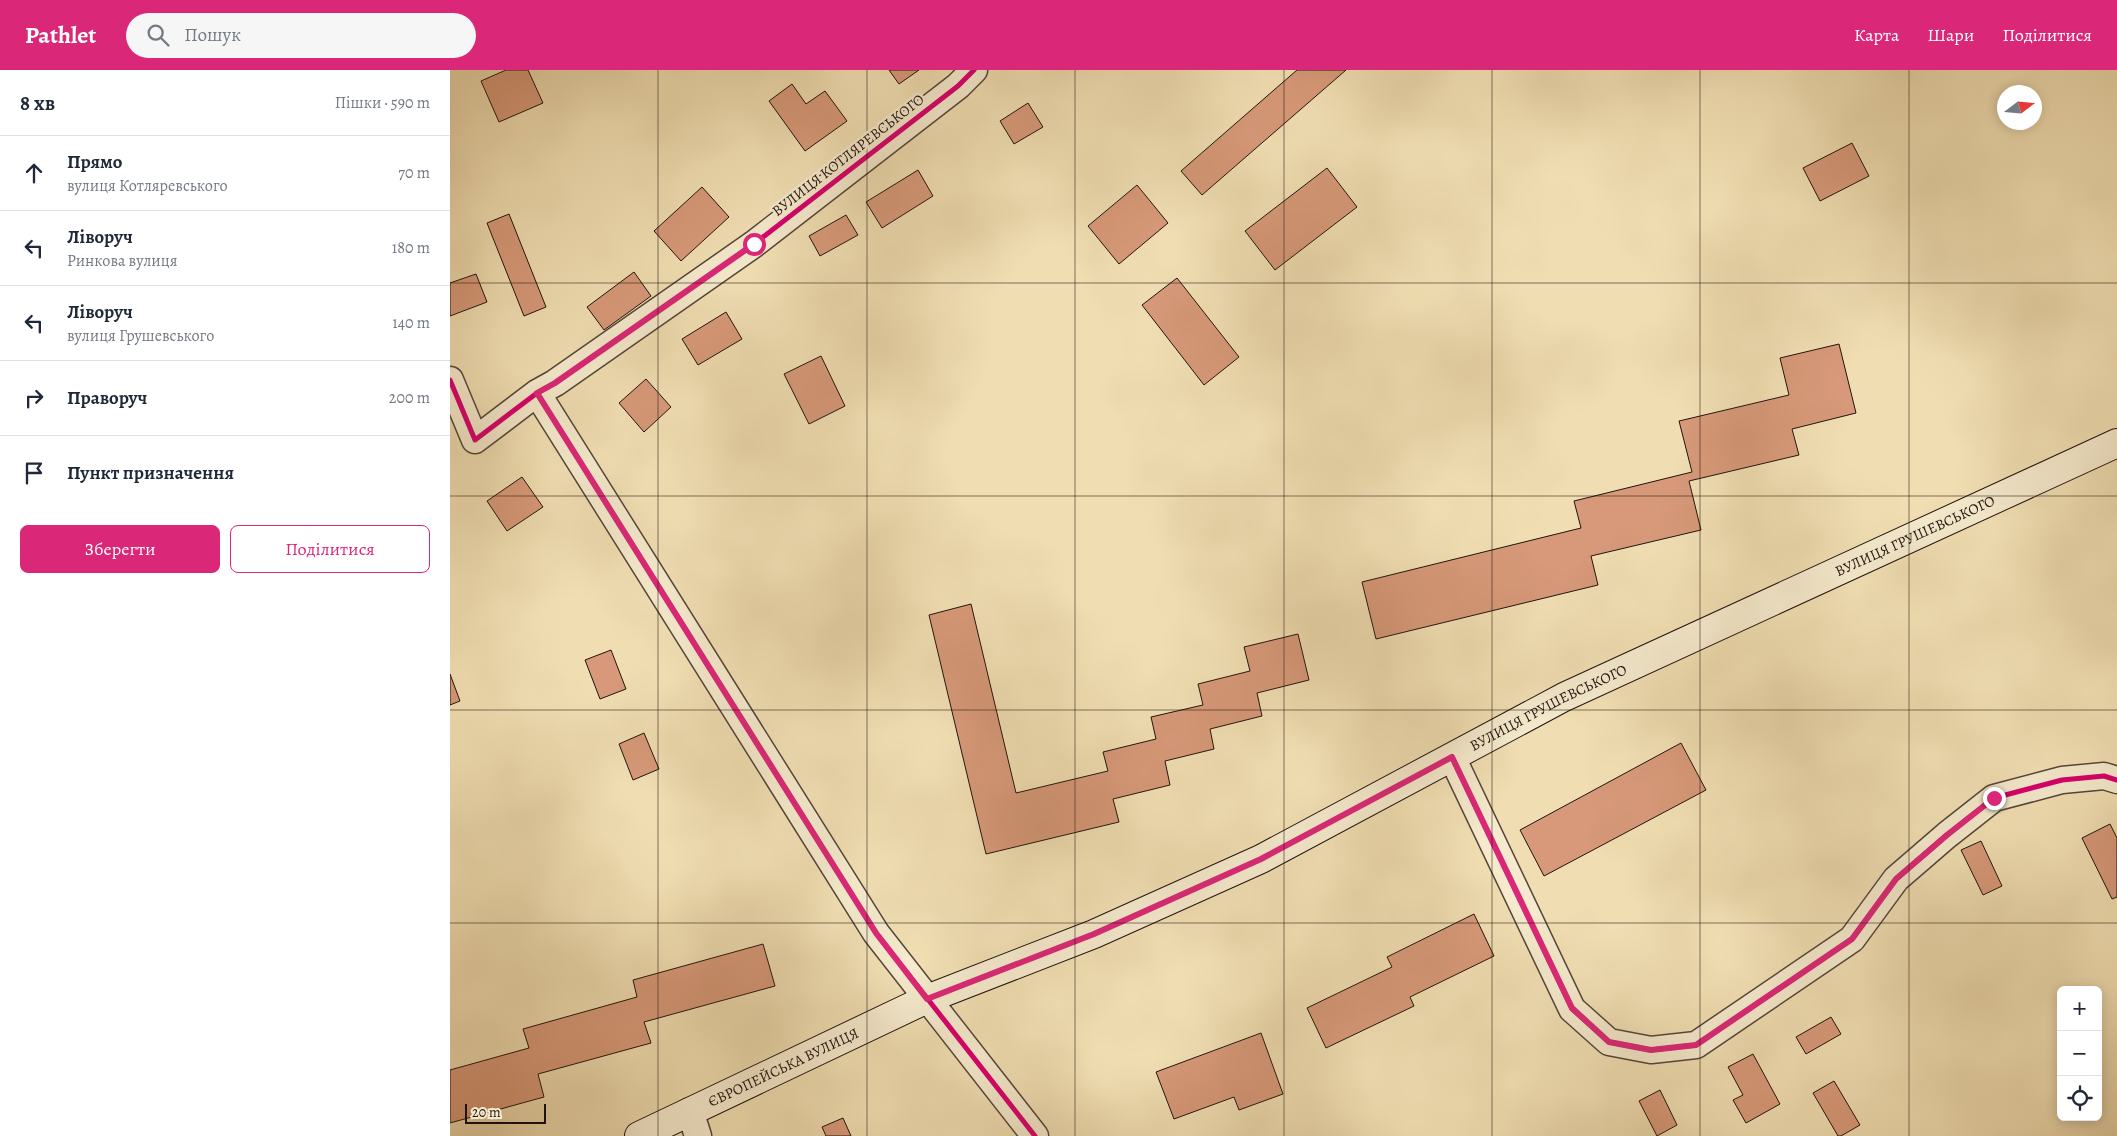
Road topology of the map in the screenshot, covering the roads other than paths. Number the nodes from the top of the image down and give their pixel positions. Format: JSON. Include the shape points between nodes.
{"nodes":[{"id":1,"x":974,"y":70,"type":"edge"},
{"id":2,"x":450,"y":380,"type":"edge"},
{"id":3,"x":537,"y":393,"type":"junction"},
{"id":4,"x":2117,"y":443,"type":"edge"},
{"id":5,"x":1452,"y":757,"type":"junction"},
{"id":6,"x":2117,"y":780,"type":"edge"},
{"id":7,"x":927,"y":999,"type":"junction"},
{"id":8,"x":694,"y":1123,"type":"edge"},
{"id":9,"x":646,"y":1135,"type":"edge"},
{"id":10,"x":1035,"y":1136,"type":"edge"}],
"edges":[{"from":1,"to":3,"type":"street","name":"ВУЛИЦЯ КОТЛЯРЕВСЬКОГО","via":[[958,86],[754,244]]},
{"from":2,"to":3,"type":"street","name":"ВУЛИЦЯ КОТЛЯРЕВСЬКОГО","via":[[475,440]]},
{"from":3,"to":7,"type":"street","via":[[876,933]]},
{"from":4,"to":5,"type":"main road","name":"ВУЛИЦЯ ГРУШЕВСЬКОГО","via":[[1564,697]]},
{"from":5,"to":6,"type":"street","via":[[1572,1008],[1609,1042],[1651,1050],[1696,1045],[1852,939],[1896,879],[1994,798],[2062,780],[2104,776]]},
{"from":5,"to":7,"type":"main road","name":"ВУЛИЦЯ ГРУШЕВСЬКОГО","via":[[1261,859],[1094,934]]},
{"from":7,"to":8,"type":"main road","name":"ЄВРОПЕЙСЬКА ВУЛИЦЯ"},
{"from":7,"to":10,"type":"street"},
{"from":8,"to":9,"type":"main road","name":"ЄВРОПЕЙСЬКА ВУЛИЦЯ"}]}
